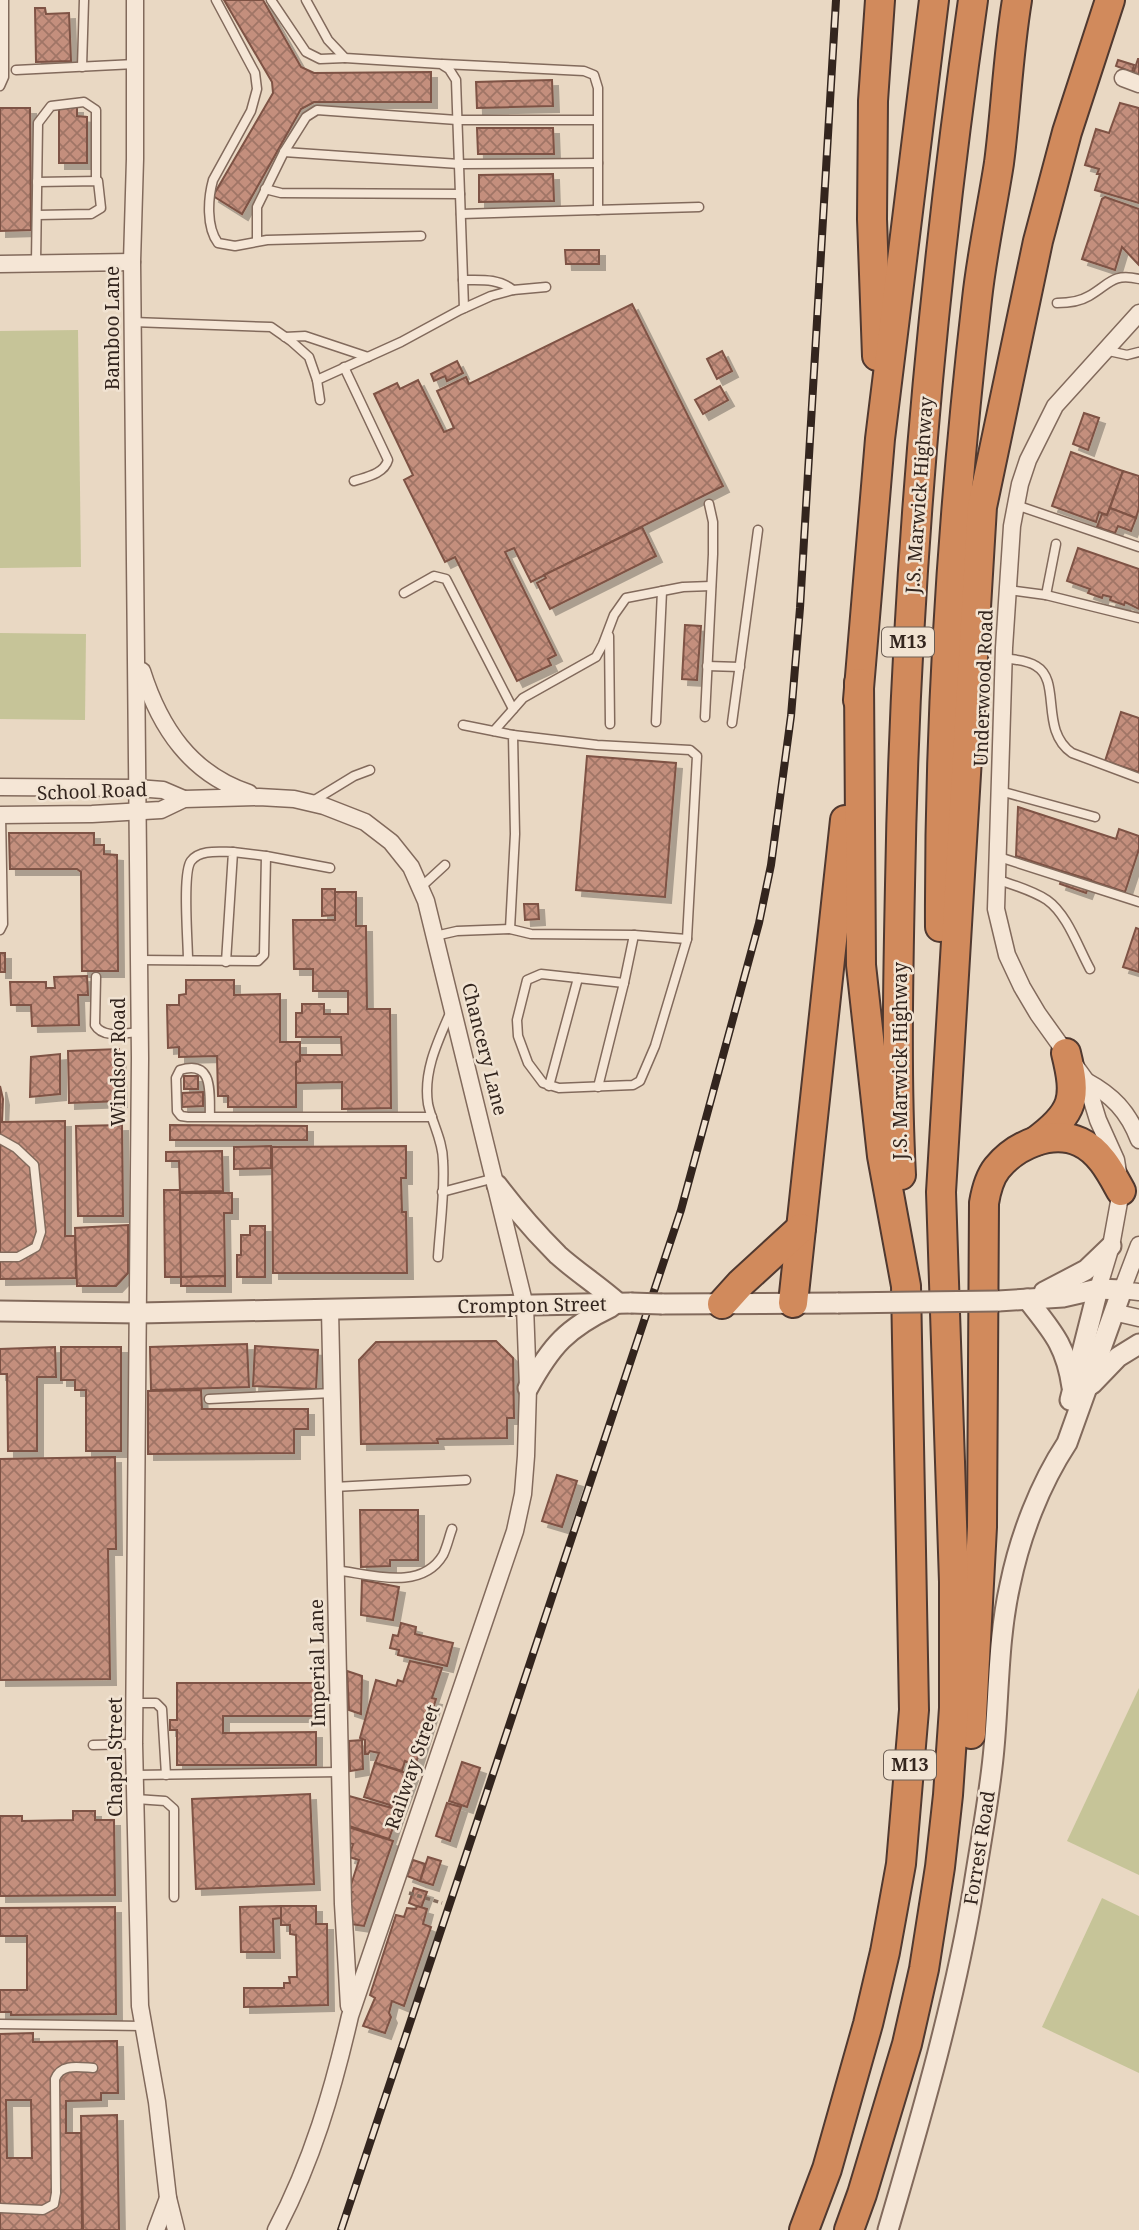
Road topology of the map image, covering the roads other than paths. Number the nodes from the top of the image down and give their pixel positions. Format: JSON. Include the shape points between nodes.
{"nodes":[{"id":1,"x":4,"y":0,"type":"edge"},
{"id":2,"x":84,"y":0,"type":"edge"},
{"id":3,"x":135,"y":0,"type":"edge"},
{"id":4,"x":216,"y":0,"type":"edge"},
{"id":5,"x":271,"y":0,"type":"edge"},
{"id":6,"x":306,"y":0,"type":"edge"},
{"id":7,"x":880,"y":0,"type":"edge"},
{"id":8,"x":934,"y":0,"type":"edge"},
{"id":9,"x":973,"y":0,"type":"edge"},
{"id":10,"x":1017,"y":0,"type":"edge"},
{"id":11,"x":1111,"y":0,"type":"edge"},
{"id":12,"x":345,"y":58,"type":"junction"},
{"id":13,"x":135,"y":64,"type":"junction"},
{"id":14,"x":441,"y":64,"type":"junction"},
{"id":15,"x":82,"y":67,"type":"junction"},
{"id":16,"x":16,"y":70,"type":"dead end"},
{"id":17,"x":1123,"y":78,"type":"dead end"},
{"id":18,"x":1139,"y":84,"type":"edge"},
{"id":19,"x":0,"y":86,"type":"edge"},
{"id":20,"x":457,"y":120,"type":"junction"},
{"id":21,"x":597,"y":120,"type":"junction"},
{"id":22,"x":284,"y":152,"type":"junction"},
{"id":23,"x":598,"y":163,"type":"junction"},
{"id":24,"x":459,"y":164,"type":"junction"},
{"id":25,"x":96,"y":181,"type":"junction"},
{"id":26,"x":37,"y":182,"type":"junction"},
{"id":27,"x":265,"y":189,"type":"junction"},
{"id":28,"x":460,"y":194,"type":"junction"},
{"id":29,"x":699,"y":207,"type":"dead end"},
{"id":30,"x":598,"y":210,"type":"junction"},
{"id":31,"x":461,"y":214,"type":"junction"},
{"id":32,"x":37,"y":215,"type":"junction"},
{"id":33,"x":421,"y":236,"type":"dead end"},
{"id":34,"x":257,"y":242,"type":"junction"},
{"id":35,"x":132,"y":262,"type":"junction"},
{"id":36,"x":0,"y":264,"type":"edge"},
{"id":37,"x":36,"y":264,"type":"junction"},
{"id":38,"x":1139,"y":279,"type":"edge"},
{"id":39,"x":463,"y":280,"type":"junction"},
{"id":40,"x":546,"y":287,"type":"dead end"},
{"id":41,"x":513,"y":290,"type":"junction"},
{"id":42,"x":1057,"y":303,"type":"dead end"},
{"id":43,"x":464,"y":308,"type":"junction"},
{"id":44,"x":1139,"y":313,"type":"edge"},
{"id":45,"x":133,"y":322,"type":"junction"},
{"id":46,"x":285,"y":337,"type":"junction"},
{"id":47,"x":1104,"y":350,"type":"junction"},
{"id":48,"x":1139,"y":352,"type":"edge"},
{"id":49,"x":368,"y":357,"type":"junction"},
{"id":50,"x":344,"y":367,"type":"junction"},
{"id":51,"x":317,"y":380,"type":"junction"},
{"id":52,"x":320,"y":400,"type":"dead end"},
{"id":53,"x":880,"y":439,"type":"junction"},
{"id":54,"x":354,"y":481,"type":"dead end"},
{"id":55,"x":709,"y":504,"type":"dead end"},
{"id":56,"x":1016,"y":505,"type":"junction"},
{"id":57,"x":758,"y":530,"type":"dead end"},
{"id":58,"x":1056,"y":544,"type":"dead end"},
{"id":59,"x":1139,"y":547,"type":"edge"},
{"id":60,"x":710,"y":586,"type":"junction"},
{"id":61,"x":1008,"y":590,"type":"junction"},
{"id":62,"x":662,"y":591,"type":"junction"},
{"id":63,"x":404,"y":593,"type":"dead end"},
{"id":64,"x":1046,"y":595,"type":"junction"},
{"id":65,"x":1139,"y":618,"type":"edge"},
{"id":66,"x":608,"y":630,"type":"junction"},
{"id":67,"x":137,"y":656,"type":"junction"},
{"id":68,"x":1004,"y":658,"type":"junction"},
{"id":69,"x":707,"y":666,"type":"junction"},
{"id":70,"x":740,"y":667,"type":"junction"},
{"id":71,"x":859,"y":683,"type":"junction"},
{"id":72,"x":513,"y":709,"type":"junction"},
{"id":73,"x":705,"y":717,"type":"dead end"},
{"id":74,"x":656,"y":722,"type":"dead end"},
{"id":75,"x":732,"y":723,"type":"dead end"},
{"id":76,"x":610,"y":724,"type":"dead end"},
{"id":77,"x":463,"y":725,"type":"dead end"},
{"id":78,"x":494,"y":731,"type":"junction"},
{"id":79,"x":513,"y":735,"type":"junction"},
{"id":80,"x":370,"y":769,"type":"dead end"},
{"id":81,"x":1139,"y":778,"type":"edge"},
{"id":82,"x":0,"y":787,"type":"edge"},
{"id":83,"x":137,"y":788,"type":"junction"},
{"id":84,"x":1000,"y":791,"type":"junction"},
{"id":85,"x":259,"y":797,"type":"junction"},
{"id":86,"x":184,"y":799,"type":"junction"},
{"id":87,"x":311,"y":803,"type":"junction"},
{"id":88,"x":138,"y":811,"type":"junction"},
{"id":89,"x":0,"y":815,"type":"edge"},
{"id":90,"x":1095,"y":817,"type":"dead end"},
{"id":91,"x":365,"y":822,"type":"joint"},
{"id":92,"x":233,"y":852,"type":"junction"},
{"id":93,"x":266,"y":856,"type":"junction"},
{"id":94,"x":996,"y":856,"type":"junction"},
{"id":95,"x":445,"y":865,"type":"dead end"},
{"id":96,"x":331,"y":868,"type":"dead end"},
{"id":97,"x":996,"y":878,"type":"junction"},
{"id":98,"x":421,"y":887,"type":"junction"},
{"id":99,"x":1139,"y":902,"type":"edge"},
{"id":100,"x":509,"y":929,"type":"junction"},
{"id":101,"x":0,"y":930,"type":"edge"},
{"id":102,"x":634,"y":935,"type":"junction"},
{"id":103,"x":435,"y":936,"type":"junction"},
{"id":104,"x":687,"y":939,"type":"junction"},
{"id":105,"x":139,"y":960,"type":"junction"},
{"id":106,"x":188,"y":960,"type":"junction"},
{"id":107,"x":226,"y":962,"type":"junction"},
{"id":108,"x":1090,"y":969,"type":"dead end"},
{"id":109,"x":96,"y":977,"type":"dead end"},
{"id":110,"x":578,"y":978,"type":"junction"},
{"id":111,"x":624,"y":983,"type":"junction"},
{"id":112,"x":453,"y":1006,"type":"junction"},
{"id":113,"x":139,"y":1032,"type":"junction"},
{"id":114,"x":1066,"y":1053,"type":"junction"},
{"id":115,"x":1086,"y":1081,"type":"junction"},
{"id":116,"x":549,"y":1086,"type":"junction"},
{"id":117,"x":597,"y":1087,"type":"junction"},
{"id":118,"x":210,"y":1117,"type":"junction"},
{"id":119,"x":432,"y":1117,"type":"junction"},
{"id":120,"x":0,"y":1139,"type":"edge"},
{"id":121,"x":1139,"y":1140,"type":"edge"},
{"id":122,"x":1036,"y":1142,"type":"junction"},
{"id":123,"x":496,"y":1181,"type":"junction"},
{"id":124,"x":1121,"y":1191,"type":"junction"},
{"id":125,"x":442,"y":1192,"type":"junction"},
{"id":126,"x":941,"y":1192,"type":"junction"},
{"id":127,"x":801,"y":1228,"type":"junction"},
{"id":128,"x":1139,"y":1245,"type":"edge"},
{"id":129,"x":1111,"y":1246,"type":"junction"},
{"id":130,"x":0,"y":1257,"type":"edge"},
{"id":131,"x":438,"y":1257,"type":"dead end"},
{"id":132,"x":906,"y":1286,"type":"junction"},
{"id":133,"x":1098,"y":1289,"type":"junction"},
{"id":134,"x":1131,"y":1291,"type":"edge"},
{"id":135,"x":1063,"y":1297,"type":"junction"},
{"id":136,"x":1027,"y":1299,"type":"junction"},
{"id":137,"x":624,"y":1303,"type":"junction"},
{"id":138,"x":712,"y":1303,"type":"junction"},
{"id":139,"x":793,"y":1303,"type":"junction"},
{"id":140,"x":526,"y":1306,"type":"junction"},
{"id":141,"x":330,"y":1310,"type":"junction"},
{"id":142,"x":0,"y":1311,"type":"edge"},
{"id":143,"x":1104,"y":1311,"type":"junction"},
{"id":144,"x":139,"y":1313,"type":"junction"},
{"id":145,"x":1139,"y":1318,"type":"edge"},
{"id":146,"x":1139,"y":1343,"type":"edge"},
{"id":147,"x":528,"y":1388,"type":"junction"},
{"id":148,"x":331,"y":1393,"type":"junction"},
{"id":149,"x":1079,"y":1393,"type":"junction"},
{"id":150,"x":209,"y":1399,"type":"dead end"},
{"id":151,"x":466,"y":1480,"type":"dead end"},
{"id":152,"x":334,"y":1487,"type":"junction"},
{"id":153,"x":452,"y":1529,"type":"dead end"},
{"id":154,"x":335,"y":1570,"type":"junction"},
{"id":155,"x":135,"y":1703,"type":"junction"},
{"id":156,"x":134,"y":1744,"type":"junction"},
{"id":157,"x":93,"y":1745,"type":"dead end"},
{"id":158,"x":340,"y":1772,"type":"junction"},
{"id":159,"x":135,"y":1775,"type":"junction"},
{"id":160,"x":166,"y":1775,"type":"junction"},
{"id":161,"x":135,"y":1799,"type":"junction"},
{"id":162,"x":174,"y":1897,"type":"dead end"},
{"id":163,"x":924,"y":1969,"type":"junction"},
{"id":164,"x":350,"y":2016,"type":"junction"},
{"id":165,"x":0,"y":2024,"type":"edge"},
{"id":166,"x":144,"y":2026,"type":"junction"},
{"id":167,"x":93,"y":2068,"type":"dead end"},
{"id":168,"x":169,"y":2198,"type":"junction"},
{"id":169,"x":0,"y":2208,"type":"edge"},
{"id":170,"x":156,"y":2230,"type":"edge"},
{"id":171,"x":176,"y":2230,"type":"edge"},
{"id":172,"x":276,"y":2230,"type":"edge"},
{"id":173,"x":804,"y":2230,"type":"edge"},
{"id":174,"x":849,"y":2230,"type":"edge"},
{"id":175,"x":888,"y":2230,"type":"edge"}],
"edges":[{"from":1,"to":19,"type":"lane","via":[[4,77]]},
{"from":2,"to":15,"type":"lane"},
{"from":3,"to":13,"type":"street","name":"Bamboo Lane"},
{"from":4,"to":34,"type":"lane","via":[[255,73],[257,89],[251,111],[213,180],[211,226],[223,246]]},
{"from":5,"to":12,"type":"lane","via":[[306,52],[320,59]]},
{"from":6,"to":12,"type":"lane","via":[[328,40]]},
{"from":7,"to":53,"type":"highway","via":[[873,102],[873,219]]},
{"from":8,"to":53,"type":"highway"},
{"from":9,"to":132,"type":"highway","name":"J.S. Marwick Highway","number":"M13","via":[[939,272],[907,658],[901,785],[898,1119]]},
{"from":10,"to":126,"type":"highway","name":"J.S. Marwick Highway","number":"M13","via":[[999,163],[977,297],[948,637],[939,861]]},
{"from":11,"to":126,"type":"highway","via":[[1067,132],[1038,241],[982,507]]},
{"from":12,"to":14,"type":"lane"},
{"from":13,"to":15,"type":"lane"},
{"from":13,"to":35,"type":"street","name":"Bamboo Lane"},
{"from":14,"to":20,"type":"lane","via":[[456,80]]},
{"from":14,"to":21,"type":"lane","via":[[590,72],[596,80]]},
{"from":15,"to":16,"type":"lane"},
{"from":17,"to":18,"type":"street"},
{"from":20,"to":21,"type":"lane"},
{"from":20,"to":22,"type":"lane","via":[[317,110],[306,117]]},
{"from":20,"to":24,"type":"lane"},
{"from":21,"to":23,"type":"lane"},
{"from":22,"to":24,"type":"lane"},
{"from":22,"to":27,"type":"lane"},
{"from":23,"to":24,"type":"lane"},
{"from":23,"to":30,"type":"lane"},
{"from":24,"to":28,"type":"lane"},
{"from":25,"to":26,"type":"lane"},
{"from":25,"to":26,"type":"lane","via":[[96,110],[79,102],[54,104],[38,123]]},
{"from":25,"to":32,"type":"lane","via":[[101,208],[94,213]]},
{"from":26,"to":32,"type":"lane"},
{"from":27,"to":28,"type":"lane","via":[[281,193]]},
{"from":27,"to":34,"type":"lane","via":[[257,207]]},
{"from":28,"to":31,"type":"lane"},
{"from":29,"to":30,"type":"lane"},
{"from":30,"to":31,"type":"lane"},
{"from":31,"to":39,"type":"lane"},
{"from":32,"to":37,"type":"lane"},
{"from":33,"to":34,"type":"lane"},
{"from":35,"to":37,"type":"street"},
{"from":35,"to":45,"type":"street","name":"Bamboo Lane"},
{"from":36,"to":37,"type":"street"},
{"from":38,"to":42,"type":"lane","via":[[1115,278],[1081,300]]},
{"from":39,"to":41,"type":"lane","via":[[493,281]]},
{"from":39,"to":43,"type":"lane"},
{"from":40,"to":41,"type":"lane"},
{"from":41,"to":43,"type":"lane"},
{"from":43,"to":49,"type":"lane"},
{"from":44,"to":47,"type":"street","name":"Underwood Road"},
{"from":45,"to":46,"type":"lane","via":[[271,327]]},
{"from":45,"to":67,"type":"street","name":"Bamboo Lane"},
{"from":46,"to":49,"type":"lane","via":[[304,336]]},
{"from":46,"to":51,"type":"lane","via":[[309,357]]},
{"from":47,"to":48,"type":"lane","via":[[1127,355]]},
{"from":47,"to":56,"type":"street","name":"Underwood Road","via":[[1055,406],[1028,460]]},
{"from":49,"to":50,"type":"lane"},
{"from":50,"to":51,"type":"lane"},
{"from":50,"to":54,"type":"lane","via":[[388,460],[379,472]]},
{"from":51,"to":52,"type":"lane"},
{"from":53,"to":71,"type":"highway"},
{"from":55,"to":60,"type":"lane","via":[[713,531]]},
{"from":56,"to":59,"type":"lane"},
{"from":56,"to":61,"type":"street","name":"Underwood Road"},
{"from":57,"to":70,"type":"lane"},
{"from":58,"to":64,"type":"lane"},
{"from":60,"to":62,"type":"lane"},
{"from":60,"to":69,"type":"lane"},
{"from":61,"to":64,"type":"lane"},
{"from":61,"to":68,"type":"street","name":"Underwood Road"},
{"from":62,"to":66,"type":"lane","via":[[626,598]]},
{"from":62,"to":74,"type":"lane"},
{"from":63,"to":72,"type":"lane","via":[[434,576],[446,579]]},
{"from":64,"to":65,"type":"lane"},
{"from":66,"to":72,"type":"lane","via":[[600,651],[590,661],[523,698]]},
{"from":66,"to":76,"type":"lane"},
{"from":67,"to":83,"type":"street","name":"Bamboo Lane"},
{"from":67,"to":85,"type":"street","name":"Bamboo Lane","via":[[157,711],[188,756],[233,788]]},
{"from":68,"to":81,"type":"lane","via":[[1029,662],[1044,673],[1054,731],[1063,747]]},
{"from":68,"to":84,"type":"street","name":"Underwood Road"},
{"from":69,"to":70,"type":"lane"},
{"from":69,"to":73,"type":"lane"},
{"from":70,"to":75,"type":"lane"},
{"from":71,"to":127,"type":"highway"},
{"from":71,"to":132,"type":"highway","via":[[861,965],[881,1156]]},
{"from":72,"to":78,"type":"lane"},
{"from":77,"to":78,"type":"lane"},
{"from":78,"to":79,"type":"lane"},
{"from":79,"to":100,"type":"lane","via":[[516,834]]},
{"from":79,"to":104,"type":"lane","via":[[695,753]]},
{"from":80,"to":87,"type":"lane"},
{"from":82,"to":83,"type":"street","name":"School Road"},
{"from":83,"to":86,"type":"street","name":"School Road","via":[[163,790]]},
{"from":83,"to":88,"type":"street","name":"Bamboo Lane"},
{"from":84,"to":90,"type":"lane"},
{"from":84,"to":94,"type":"street","name":"Underwood Road"},
{"from":85,"to":86,"type":"street","name":"School Road"},
{"from":85,"to":87,"type":"street","name":"School Road"},
{"from":86,"to":88,"type":"street","name":"School Road","via":[[161,810]]},
{"from":87,"to":91,"type":"street","name":"School Road"},
{"from":88,"to":89,"type":"street","name":"School Road"},
{"from":88,"to":105,"type":"street","name":"Windsor Road"},
{"from":89,"to":101,"type":"lane"},
{"from":91,"to":98,"type":"street","name":"Chancery Lane","via":[[391,842]]},
{"from":92,"to":93,"type":"lane"},
{"from":92,"to":106,"type":"lane","via":[[216,851],[190,862],[186,880]]},
{"from":92,"to":107,"type":"lane"},
{"from":93,"to":96,"type":"lane"},
{"from":93,"to":107,"type":"lane","via":[[264,955],[253,962]]},
{"from":94,"to":97,"type":"street","name":"Underwood Road"},
{"from":94,"to":99,"type":"lane"},
{"from":95,"to":98,"type":"lane"},
{"from":97,"to":108,"type":"lane","via":[[1049,901],[1067,924]]},
{"from":97,"to":114,"type":"street","name":"Underwood Road","via":[[996,909],[1007,955],[1038,1014]]},
{"from":98,"to":103,"type":"street","name":"Chancery Lane"},
{"from":100,"to":102,"type":"lane","via":[[531,934]]},
{"from":100,"to":103,"type":"lane"},
{"from":102,"to":104,"type":"lane"},
{"from":102,"to":111,"type":"lane"},
{"from":103,"to":112,"type":"street","name":"Chancery Lane"},
{"from":104,"to":117,"type":"lane","via":[[643,1077],[633,1085]]},
{"from":105,"to":106,"type":"lane"},
{"from":105,"to":113,"type":"street","name":"Windsor Road"},
{"from":106,"to":107,"type":"lane"},
{"from":109,"to":113,"type":"lane","via":[[97,1030]]},
{"from":110,"to":111,"type":"lane"},
{"from":110,"to":116,"type":"lane"},
{"from":110,"to":116,"type":"lane","via":[[541,974],[525,984],[518,1036],[537,1077]]},
{"from":111,"to":117,"type":"lane"},
{"from":112,"to":119,"type":"lane","via":[[429,1066]]},
{"from":112,"to":123,"type":"street","name":"Chancery Lane"},
{"from":113,"to":144,"type":"street","name":"Windsor Road"},
{"from":114,"to":115,"type":"street","name":"Underwood Road"},
{"from":114,"to":122,"type":"highway","via":[[1073,1084],[1069,1105]]},
{"from":115,"to":121,"type":"street","name":"Underwood Road","via":[[1110,1094]]},
{"from":115,"to":124,"type":"street","name":"Underwood Road","via":[[1116,1160]]},
{"from":116,"to":117,"type":"lane"},
{"from":118,"to":118,"type":"lane","via":[[204,1073],[180,1070],[177,1111],[181,1116]]},
{"from":118,"to":119,"type":"lane"},
{"from":119,"to":125,"type":"lane","via":[[443,1158]]},
{"from":120,"to":130,"type":"lane","via":[[34,1165],[41,1232],[36,1247],[18,1257]]},
{"from":122,"to":124,"type":"highway","via":[[1059,1137],[1081,1142],[1108,1167]]},
{"from":122,"to":163,"type":"highway","via":[[998,1167],[984,1203],[982,1527],[969,1767],[944,1911]]},
{"from":123,"to":125,"type":"lane"},
{"from":123,"to":137,"type":"street","via":[[520,1216],[559,1256]]},
{"from":123,"to":140,"type":"street","name":"Chancery Lane"},
{"from":124,"to":129,"type":"street","name":"Underwood Road"},
{"from":125,"to":131,"type":"lane"},
{"from":126,"to":163,"type":"highway","number":"M13","via":[[954,1708],[940,1867]]},
{"from":127,"to":138,"type":"highway"},
{"from":127,"to":139,"type":"highway"},
{"from":128,"to":134,"type":"street"},
{"from":129,"to":133,"type":"street","name":"Underwood Road"},
{"from":129,"to":136,"type":"street","via":[[1086,1270]]},
{"from":132,"to":173,"type":"highway","number":"M13","via":[[914,1710],[901,1864],[868,2024],[827,2169]]},
{"from":133,"to":134,"type":"street","name":"Crompton Street"},
{"from":133,"to":135,"type":"street","name":"Crompton Street"},
{"from":133,"to":143,"type":"street","name":"Forrest Road"},
{"from":134,"to":143,"type":"street","name":"Forrest Road"},
{"from":135,"to":136,"type":"street","name":"Crompton Street"},
{"from":135,"to":143,"type":"street","name":"Crompton Street"},
{"from":136,"to":139,"type":"street","name":"Crompton Street","bridge":true},
{"from":136,"to":149,"type":"street","via":[[1060,1342]]},
{"from":137,"to":138,"type":"street","name":"Crompton Street","bridge":true},
{"from":137,"to":140,"type":"street","name":"Crompton Street"},
{"from":137,"to":147,"type":"street","via":[[572,1329],[548,1354]]},
{"from":138,"to":139,"type":"street","name":"Crompton Street"},
{"from":140,"to":141,"type":"street","name":"Crompton Street"},
{"from":140,"to":147,"type":"street","name":"Railway Street"},
{"from":141,"to":144,"type":"street","name":"Crompton Street"},
{"from":141,"to":148,"type":"street","name":"Imperial Lane"},
{"from":142,"to":144,"type":"street","name":"Crompton Street"},
{"from":143,"to":145,"type":"street"},
{"from":143,"to":149,"type":"street","name":"Forrest Road"},
{"from":144,"to":155,"type":"street","name":"Chapel Street"},
{"from":146,"to":149,"type":"street"},
{"from":147,"to":164,"type":"street","name":"Railway Street","via":[[523,1494],[515,1531]]},
{"from":148,"to":150,"type":"lane"},
{"from":148,"to":152,"type":"street","name":"Imperial Lane"},
{"from":149,"to":175,"type":"street","name":"Forrest Road","via":[[1068,1443],[1053,1465],[1024,1534],[1010,1583],[994,1752],[962,1949]]},
{"from":151,"to":152,"type":"lane"},
{"from":152,"to":154,"type":"street","name":"Imperial Lane"},
{"from":153,"to":154,"type":"lane","via":[[434,1566],[420,1575],[400,1578]]},
{"from":154,"to":158,"type":"street","name":"Imperial Lane"},
{"from":155,"to":156,"type":"street","name":"Chapel Street"},
{"from":155,"to":160,"type":"lane","via":[[156,1703],[162,1709]]},
{"from":156,"to":157,"type":"lane"},
{"from":156,"to":159,"type":"street","name":"Chapel Street"},
{"from":158,"to":160,"type":"lane"},
{"from":158,"to":164,"type":"street","name":"Imperial Lane"},
{"from":159,"to":160,"type":"lane"},
{"from":159,"to":161,"type":"street","name":"Chapel Street"},
{"from":161,"to":162,"type":"lane","via":[[165,1801],[174,1809]]},
{"from":161,"to":166,"type":"street","name":"Chapel Street"},
{"from":163,"to":174,"type":"highway","number":"M13","via":[[907,2044]]},
{"from":164,"to":172,"type":"street","name":"Railway Street","via":[[306,2168]]},
{"from":165,"to":166,"type":"lane"},
{"from":166,"to":168,"type":"street","name":"Chapel Street"},
{"from":167,"to":169,"type":"lane","via":[[68,2067],[55,2079],[54,2204],[43,2210]]},
{"from":168,"to":170,"type":"street","name":"Chapel Street"},
{"from":168,"to":171,"type":"street","name":"Chapel Street"}]}
